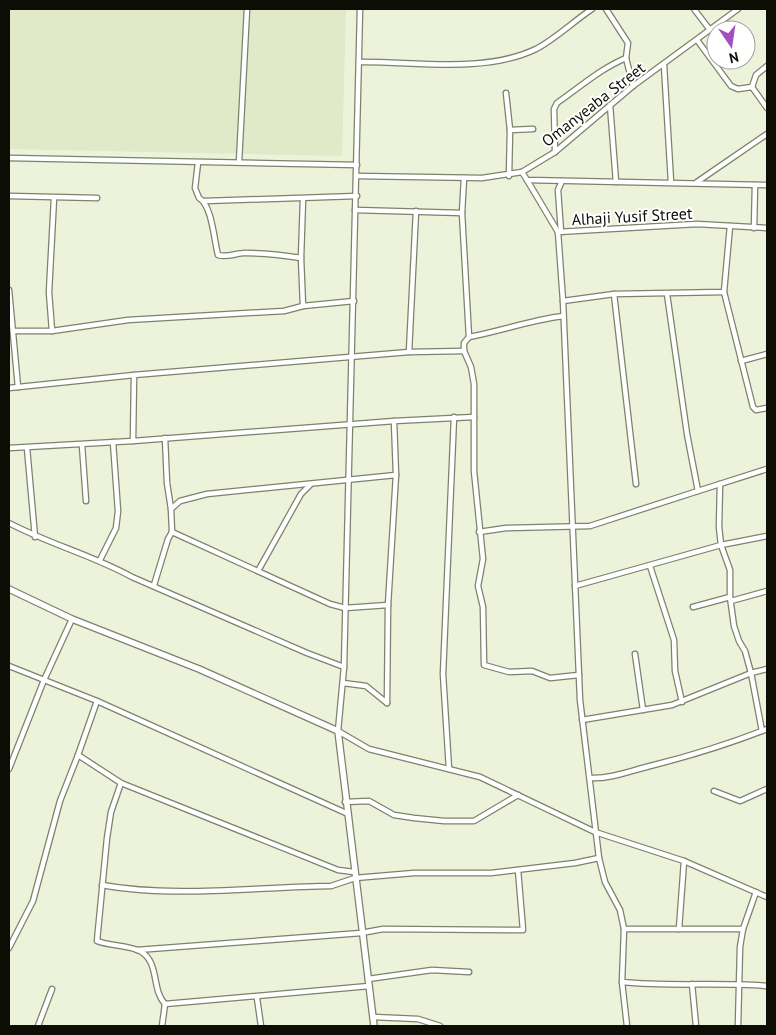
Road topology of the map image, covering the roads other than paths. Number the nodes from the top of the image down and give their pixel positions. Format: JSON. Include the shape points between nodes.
{"nodes":[{"id":1,"x":247,"y":9,"type":"edge"},
{"id":2,"x":360,"y":9,"type":"edge"},
{"id":3,"x":592,"y":9,"type":"edge"},
{"id":4,"x":606,"y":9,"type":"edge"},
{"id":5,"x":694,"y":9,"type":"edge"},
{"id":6,"x":738,"y":9,"type":"edge"},
{"id":7,"x":723,"y":20,"type":"edge"},
{"id":8,"x":706,"y":25,"type":"edge"},
{"id":9,"x":706,"y":33,"type":"edge"},
{"id":10,"x":697,"y":40,"type":"junction"},
{"id":11,"x":626,"y":58,"type":"junction"},
{"id":12,"x":358,"y":62,"type":"junction"},
{"id":13,"x":664,"y":65,"type":"junction"},
{"id":14,"x":767,"y":66,"type":"edge"},
{"id":15,"x":633,"y":86,"type":"junction"},
{"id":16,"x":752,"y":87,"type":"junction"},
{"id":17,"x":506,"y":93,"type":"dead end"},
{"id":18,"x":610,"y":105,"type":"junction"},
{"id":19,"x":767,"y":108,"type":"edge"},
{"id":20,"x":533,"y":129,"type":"dead end"},
{"id":21,"x":510,"y":130,"type":"junction"},
{"id":22,"x":767,"y":134,"type":"edge"},
{"id":23,"x":555,"y":152,"type":"junction"},
{"id":24,"x":9,"y":158,"type":"edge"},
{"id":25,"x":239,"y":162,"type":"junction"},
{"id":26,"x":198,"y":163,"type":"junction"},
{"id":27,"x":357,"y":165,"type":"junction"},
{"id":28,"x":522,"y":172,"type":"junction"},
{"id":29,"x":356,"y":176,"type":"junction"},
{"id":30,"x":509,"y":176,"type":"junction"},
{"id":31,"x":464,"y":178,"type":"junction"},
{"id":32,"x":527,"y":180,"type":"junction"},
{"id":33,"x":562,"y":181,"type":"junction"},
{"id":34,"x":616,"y":182,"type":"junction"},
{"id":35,"x":671,"y":182,"type":"junction"},
{"id":36,"x":697,"y":182,"type":"junction"},
{"id":37,"x":755,"y":185,"type":"junction"},
{"id":38,"x":767,"y":185,"type":"edge"},
{"id":39,"x":9,"y":196,"type":"edge"},
{"id":40,"x":357,"y":196,"type":"junction"},
{"id":41,"x":54,"y":198,"type":"junction"},
{"id":42,"x":96,"y":198,"type":"dead end"},
{"id":43,"x":303,"y":199,"type":"junction"},
{"id":44,"x":205,"y":201,"type":"junction"},
{"id":45,"x":355,"y":210,"type":"junction"},
{"id":46,"x":416,"y":211,"type":"junction"},
{"id":47,"x":462,"y":213,"type":"junction"},
{"id":48,"x":730,"y":226,"type":"junction"},
{"id":49,"x":754,"y":228,"type":"junction"},
{"id":50,"x":767,"y":228,"type":"edge"},
{"id":51,"x":560,"y":232,"type":"junction"},
{"id":52,"x":301,"y":258,"type":"junction"},
{"id":53,"x":9,"y":290,"type":"edge"},
{"id":54,"x":724,"y":292,"type":"junction"},
{"id":55,"x":614,"y":294,"type":"junction"},
{"id":56,"x":667,"y":294,"type":"junction"},
{"id":57,"x":354,"y":301,"type":"junction"},
{"id":58,"x":563,"y":301,"type":"junction"},
{"id":59,"x":303,"y":306,"type":"junction"},
{"id":60,"x":563,"y":316,"type":"junction"},
{"id":61,"x":14,"y":331,"type":"junction"},
{"id":62,"x":52,"y":331,"type":"junction"},
{"id":63,"x":469,"y":337,"type":"junction"},
{"id":64,"x":464,"y":351,"type":"junction"},
{"id":65,"x":409,"y":352,"type":"junction"},
{"id":66,"x":767,"y":354,"type":"edge"},
{"id":67,"x":352,"y":356,"type":"junction"},
{"id":68,"x":741,"y":361,"type":"junction"},
{"id":69,"x":134,"y":375,"type":"junction"},
{"id":70,"x":18,"y":387,"type":"junction"},
{"id":71,"x":9,"y":388,"type":"edge"},
{"id":72,"x":767,"y":408,"type":"edge"},
{"id":73,"x":454,"y":417,"type":"junction"},
{"id":74,"x":474,"y":417,"type":"junction"},
{"id":75,"x":394,"y":421,"type":"junction"},
{"id":76,"x":349,"y":424,"type":"junction"},
{"id":77,"x":165,"y":438,"type":"junction"},
{"id":78,"x":132,"y":441,"type":"junction"},
{"id":79,"x":113,"y":442,"type":"junction"},
{"id":80,"x":82,"y":445,"type":"junction"},
{"id":81,"x":9,"y":448,"type":"edge"},
{"id":82,"x":27,"y":448,"type":"junction"},
{"id":83,"x":767,"y":469,"type":"edge"},
{"id":84,"x":396,"y":475,"type":"junction"},
{"id":85,"x":348,"y":480,"type":"junction"},
{"id":86,"x":636,"y":484,"type":"dead end"},
{"id":87,"x":720,"y":484,"type":"junction"},
{"id":88,"x":310,"y":485,"type":"junction"},
{"id":89,"x":698,"y":491,"type":"junction"},
{"id":90,"x":86,"y":501,"type":"dead end"},
{"id":91,"x":171,"y":509,"type":"junction"},
{"id":92,"x":9,"y":523,"type":"edge"},
{"id":93,"x":573,"y":527,"type":"junction"},
{"id":94,"x":172,"y":532,"type":"junction"},
{"id":95,"x":479,"y":532,"type":"junction"},
{"id":96,"x":767,"y":536,"type":"edge"},
{"id":97,"x":34,"y":537,"type":"junction"},
{"id":98,"x":721,"y":545,"type":"junction"},
{"id":99,"x":100,"y":560,"type":"junction"},
{"id":100,"x":650,"y":566,"type":"junction"},
{"id":101,"x":258,"y":571,"type":"junction"},
{"id":102,"x":154,"y":585,"type":"junction"},
{"id":103,"x":575,"y":586,"type":"junction"},
{"id":104,"x":9,"y":589,"type":"edge"},
{"id":105,"x":767,"y":591,"type":"edge"},
{"id":106,"x":730,"y":599,"type":"junction"},
{"id":107,"x":388,"y":605,"type":"junction"},
{"id":108,"x":694,"y":607,"type":"dead end"},
{"id":109,"x":345,"y":608,"type":"junction"},
{"id":110,"x":72,"y":618,"type":"junction"},
{"id":111,"x":635,"y":654,"type":"dead end"},
{"id":112,"x":9,"y":666,"type":"edge"},
{"id":113,"x":344,"y":667,"type":"junction"},
{"id":114,"x":767,"y":669,"type":"edge"},
{"id":115,"x":751,"y":674,"type":"junction"},
{"id":116,"x":579,"y":675,"type":"junction"},
{"id":117,"x":44,"y":680,"type":"junction"},
{"id":118,"x":343,"y":683,"type":"junction"},
{"id":119,"x":97,"y":700,"type":"junction"},
{"id":120,"x":682,"y":702,"type":"junction"},
{"id":121,"x":643,"y":710,"type":"junction"},
{"id":122,"x":582,"y":720,"type":"junction"},
{"id":123,"x":765,"y":730,"type":"edge"},
{"id":124,"x":338,"y":731,"type":"junction"},
{"id":125,"x":78,"y":754,"type":"junction"},
{"id":126,"x":9,"y":769,"type":"edge"},
{"id":127,"x":449,"y":769,"type":"junction"},
{"id":128,"x":590,"y":778,"type":"junction"},
{"id":129,"x":121,"y":783,"type":"junction"},
{"id":130,"x":767,"y":788,"type":"edge"},
{"id":131,"x":714,"y":791,"type":"dead end"},
{"id":132,"x":518,"y":795,"type":"junction"},
{"id":133,"x":345,"y":802,"type":"junction"},
{"id":134,"x":346,"y":813,"type":"junction"},
{"id":135,"x":595,"y":832,"type":"junction"},
{"id":136,"x":599,"y":858,"type":"junction"},
{"id":137,"x":684,"y":861,"type":"junction"},
{"id":138,"x":518,"y":870,"type":"junction"},
{"id":139,"x":354,"y":875,"type":"junction"},
{"id":140,"x":102,"y":885,"type":"junction"},
{"id":141,"x":756,"y":892,"type":"junction"},
{"id":142,"x":767,"y":897,"type":"edge"},
{"id":143,"x":624,"y":929,"type":"junction"},
{"id":144,"x":679,"y":929,"type":"junction"},
{"id":145,"x":743,"y":929,"type":"junction"},
{"id":146,"x":361,"y":934,"type":"junction"},
{"id":147,"x":9,"y":948,"type":"edge"},
{"id":148,"x":137,"y":950,"type":"junction"},
{"id":149,"x":469,"y":972,"type":"dead end"},
{"id":150,"x":368,"y":978,"type":"junction"},
{"id":151,"x":622,"y":982,"type":"junction"},
{"id":152,"x":692,"y":984,"type":"junction"},
{"id":153,"x":738,"y":984,"type":"junction"},
{"id":154,"x":369,"y":986,"type":"junction"},
{"id":155,"x":767,"y":986,"type":"edge"},
{"id":156,"x":52,"y":989,"type":"dead end"},
{"id":157,"x":257,"y":998,"type":"junction"},
{"id":158,"x":165,"y":1004,"type":"junction"},
{"id":159,"x":373,"y":1017,"type":"junction"},
{"id":160,"x":38,"y":1026,"type":"edge"},
{"id":161,"x":162,"y":1026,"type":"edge"},
{"id":162,"x":261,"y":1026,"type":"edge"},
{"id":163,"x":374,"y":1026,"type":"edge"},
{"id":164,"x":440,"y":1026,"type":"edge"},
{"id":165,"x":627,"y":1026,"type":"edge"},
{"id":166,"x":696,"y":1026,"type":"edge"},
{"id":167,"x":738,"y":1026,"type":"edge"}],
"edges":[{"from":1,"to":25,"type":"street"},
{"from":2,"to":12,"type":"street"},
{"from":3,"to":12,"type":"street","via":[[542,45],[510,56],[458,65]]},
{"from":4,"to":11,"type":"street","via":[[628,43]]},
{"from":5,"to":8,"type":"street"},
{"from":6,"to":7,"type":"street","name":"Omanyeaba Street"},
{"from":9,"to":10,"type":"street","name":"Omanyeaba Street"},
{"from":10,"to":13,"type":"street","name":"Omanyeaba Street"},
{"from":10,"to":16,"type":"street","via":[[732,86],[738,89]]},
{"from":11,"to":15,"type":"street"},
{"from":11,"to":23,"type":"street","via":[[605,66],[556,104]]},
{"from":12,"to":27,"type":"street"},
{"from":13,"to":15,"type":"street","name":"Omanyeaba Street"},
{"from":13,"to":35,"type":"street"},
{"from":14,"to":16,"type":"street","via":[[756,75]]},
{"from":15,"to":18,"type":"street","name":"Omanyeaba Street"},
{"from":16,"to":19,"type":"street"},
{"from":17,"to":21,"type":"street"},
{"from":18,"to":23,"type":"street","name":"Omanyeaba Street"},
{"from":18,"to":34,"type":"street"},
{"from":20,"to":21,"type":"street"},
{"from":21,"to":30,"type":"street"},
{"from":22,"to":36,"type":"street"},
{"from":23,"to":28,"type":"street","name":"Omanyeaba Street"},
{"from":24,"to":26,"type":"street"},
{"from":25,"to":26,"type":"street"},
{"from":25,"to":27,"type":"street"},
{"from":26,"to":44,"type":"street","via":[[195,188],[199,198]]},
{"from":27,"to":29,"type":"street"},
{"from":28,"to":30,"type":"street","name":"Omanyeaba Street"},
{"from":28,"to":32,"type":"street","name":"Alhaji Yusif Street"},
{"from":29,"to":31,"type":"street","name":"Omanyeaba Street"},
{"from":29,"to":40,"type":"street"},
{"from":30,"to":31,"type":"street","name":"Omanyeaba Street"},
{"from":31,"to":47,"type":"street"},
{"from":32,"to":33,"type":"street"},
{"from":32,"to":51,"type":"street","name":"Alhaji Yusif Street"},
{"from":33,"to":34,"type":"street"},
{"from":33,"to":51,"type":"street","via":[[558,190]]},
{"from":34,"to":35,"type":"street"},
{"from":35,"to":36,"type":"street"},
{"from":36,"to":37,"type":"street"},
{"from":37,"to":38,"type":"street"},
{"from":37,"to":49,"type":"street"},
{"from":39,"to":41,"type":"street"},
{"from":40,"to":43,"type":"street"},
{"from":40,"to":45,"type":"street"},
{"from":41,"to":42,"type":"street"},
{"from":41,"to":62,"type":"street","via":[[49,292]]},
{"from":43,"to":44,"type":"street"},
{"from":43,"to":52,"type":"street"},
{"from":44,"to":52,"type":"street","via":[[218,255],[243,253]]},
{"from":45,"to":46,"type":"street"},
{"from":45,"to":57,"type":"street"},
{"from":46,"to":47,"type":"street"},
{"from":46,"to":65,"type":"street"},
{"from":47,"to":63,"type":"street"},
{"from":48,"to":49,"type":"street","name":"Alhaji Yusif Street"},
{"from":48,"to":51,"type":"street","name":"Alhaji Yusif Street"},
{"from":48,"to":54,"type":"street"},
{"from":49,"to":50,"type":"street","name":"Alhaji Yusif Street"},
{"from":51,"to":58,"type":"street"},
{"from":52,"to":59,"type":"street"},
{"from":53,"to":61,"type":"street"},
{"from":54,"to":56,"type":"street"},
{"from":54,"to":68,"type":"street"},
{"from":55,"to":56,"type":"street"},
{"from":55,"to":58,"type":"street"},
{"from":55,"to":86,"type":"street"},
{"from":56,"to":89,"type":"street"},
{"from":57,"to":59,"type":"street"},
{"from":57,"to":67,"type":"street"},
{"from":58,"to":60,"type":"street"},
{"from":59,"to":62,"type":"street","via":[[284,311],[128,320]]},
{"from":60,"to":63,"type":"street"},
{"from":60,"to":93,"type":"street"},
{"from":61,"to":62,"type":"street"},
{"from":61,"to":70,"type":"street"},
{"from":63,"to":64,"type":"street","via":[[464,342]]},
{"from":64,"to":65,"type":"street"},
{"from":64,"to":74,"type":"street","via":[[473,375]]},
{"from":65,"to":67,"type":"street"},
{"from":66,"to":68,"type":"street"},
{"from":67,"to":69,"type":"street"},
{"from":67,"to":76,"type":"street"},
{"from":68,"to":72,"type":"street","via":[[753,407],[759,410]]},
{"from":69,"to":70,"type":"street"},
{"from":69,"to":78,"type":"street"},
{"from":70,"to":71,"type":"street"},
{"from":73,"to":74,"type":"street"},
{"from":73,"to":75,"type":"street"},
{"from":73,"to":127,"type":"street","via":[[443,674]]},
{"from":74,"to":95,"type":"street"},
{"from":75,"to":76,"type":"street"},
{"from":75,"to":84,"type":"street"},
{"from":76,"to":77,"type":"street"},
{"from":76,"to":85,"type":"street"},
{"from":77,"to":78,"type":"street"},
{"from":77,"to":91,"type":"street","via":[[166,483]]},
{"from":78,"to":79,"type":"street"},
{"from":79,"to":80,"type":"street"},
{"from":79,"to":99,"type":"street","via":[[118,511],[116,528]]},
{"from":80,"to":82,"type":"street"},
{"from":80,"to":90,"type":"street"},
{"from":81,"to":82,"type":"street"},
{"from":82,"to":97,"type":"street"},
{"from":83,"to":87,"type":"street"},
{"from":84,"to":85,"type":"street"},
{"from":84,"to":107,"type":"street"},
{"from":85,"to":88,"type":"street"},
{"from":85,"to":109,"type":"street"},
{"from":87,"to":89,"type":"street"},
{"from":87,"to":98,"type":"street"},
{"from":88,"to":91,"type":"street","via":[[206,494],[180,501]]},
{"from":88,"to":101,"type":"street","via":[[301,494]]},
{"from":89,"to":93,"type":"street","via":[[598,524]]},
{"from":91,"to":94,"type":"street"},
{"from":92,"to":97,"type":"street"},
{"from":93,"to":95,"type":"street","via":[[506,528]]},
{"from":93,"to":103,"type":"street"},
{"from":94,"to":101,"type":"street"},
{"from":94,"to":102,"type":"street"},
{"from":95,"to":116,"type":"street","via":[[484,559],[478,586],[484,607],[484,666],[506,671],[532,671],[550,678]]},
{"from":96,"to":98,"type":"street"},
{"from":97,"to":99,"type":"street"},
{"from":98,"to":100,"type":"street"},
{"from":98,"to":106,"type":"street","via":[[730,570]]},
{"from":99,"to":102,"type":"street"},
{"from":100,"to":103,"type":"street"},
{"from":100,"to":120,"type":"street","via":[[674,640],[675,671]]},
{"from":101,"to":109,"type":"street"},
{"from":102,"to":113,"type":"street","via":[[307,654]]},
{"from":103,"to":116,"type":"street"},
{"from":104,"to":110,"type":"street"},
{"from":105,"to":106,"type":"street"},
{"from":106,"to":108,"type":"street"},
{"from":106,"to":115,"type":"street","via":[[736,635],[745,650]]},
{"from":107,"to":109,"type":"street"},
{"from":107,"to":118,"type":"street","via":[[386,703],[369,688]]},
{"from":109,"to":113,"type":"street"},
{"from":110,"to":117,"type":"street"},
{"from":110,"to":124,"type":"street","via":[[199,669]]},
{"from":111,"to":121,"type":"street"},
{"from":112,"to":117,"type":"street"},
{"from":113,"to":118,"type":"street"},
{"from":114,"to":115,"type":"street"},
{"from":115,"to":120,"type":"street"},
{"from":115,"to":123,"type":"street"},
{"from":116,"to":122,"type":"street"},
{"from":117,"to":119,"type":"street"},
{"from":117,"to":126,"type":"street"},
{"from":118,"to":124,"type":"street"},
{"from":119,"to":125,"type":"street"},
{"from":119,"to":134,"type":"street"},
{"from":120,"to":121,"type":"street"},
{"from":121,"to":122,"type":"street"},
{"from":122,"to":128,"type":"street"},
{"from":123,"to":128,"type":"street","via":[[656,764],[612,776]]},
{"from":124,"to":127,"type":"street","via":[[370,749]]},
{"from":124,"to":133,"type":"street"},
{"from":125,"to":129,"type":"street"},
{"from":125,"to":147,"type":"street","via":[[60,801],[33,901]]},
{"from":127,"to":132,"type":"street","via":[[480,777]]},
{"from":128,"to":135,"type":"street"},
{"from":129,"to":139,"type":"street"},
{"from":129,"to":140,"type":"street","via":[[108,830]]},
{"from":130,"to":131,"type":"street","via":[[740,801]]},
{"from":132,"to":133,"type":"street","via":[[476,821],[394,815],[369,801]]},
{"from":132,"to":135,"type":"street"},
{"from":133,"to":134,"type":"street"},
{"from":134,"to":139,"type":"street"},
{"from":135,"to":136,"type":"street"},
{"from":135,"to":137,"type":"street"},
{"from":136,"to":138,"type":"street"},
{"from":136,"to":143,"type":"street","via":[[604,879],[620,910]]},
{"from":137,"to":141,"type":"street"},
{"from":137,"to":144,"type":"street"},
{"from":138,"to":139,"type":"street"},
{"from":138,"to":146,"type":"street","via":[[523,930],[383,929]]},
{"from":139,"to":140,"type":"street","via":[[331,886],[172,891]]},
{"from":139,"to":146,"type":"street"},
{"from":140,"to":148,"type":"street","via":[[97,941]]},
{"from":141,"to":142,"type":"street"},
{"from":141,"to":145,"type":"street"},
{"from":143,"to":144,"type":"street"},
{"from":143,"to":151,"type":"street"},
{"from":144,"to":145,"type":"street"},
{"from":145,"to":153,"type":"street"},
{"from":146,"to":148,"type":"street"},
{"from":146,"to":150,"type":"street"},
{"from":148,"to":158,"type":"street","via":[[152,965],[158,995]]},
{"from":149,"to":150,"type":"street","via":[[432,970]]},
{"from":150,"to":154,"type":"street"},
{"from":151,"to":152,"type":"street"},
{"from":151,"to":165,"type":"street"},
{"from":152,"to":153,"type":"street"},
{"from":152,"to":166,"type":"street"},
{"from":153,"to":155,"type":"street"},
{"from":153,"to":167,"type":"street"},
{"from":154,"to":157,"type":"street"},
{"from":154,"to":159,"type":"street"},
{"from":156,"to":160,"type":"street"},
{"from":157,"to":158,"type":"street"},
{"from":157,"to":162,"type":"street"},
{"from":158,"to":161,"type":"street"},
{"from":159,"to":163,"type":"street"},
{"from":159,"to":164,"type":"street","via":[[418,1019]]}]}
